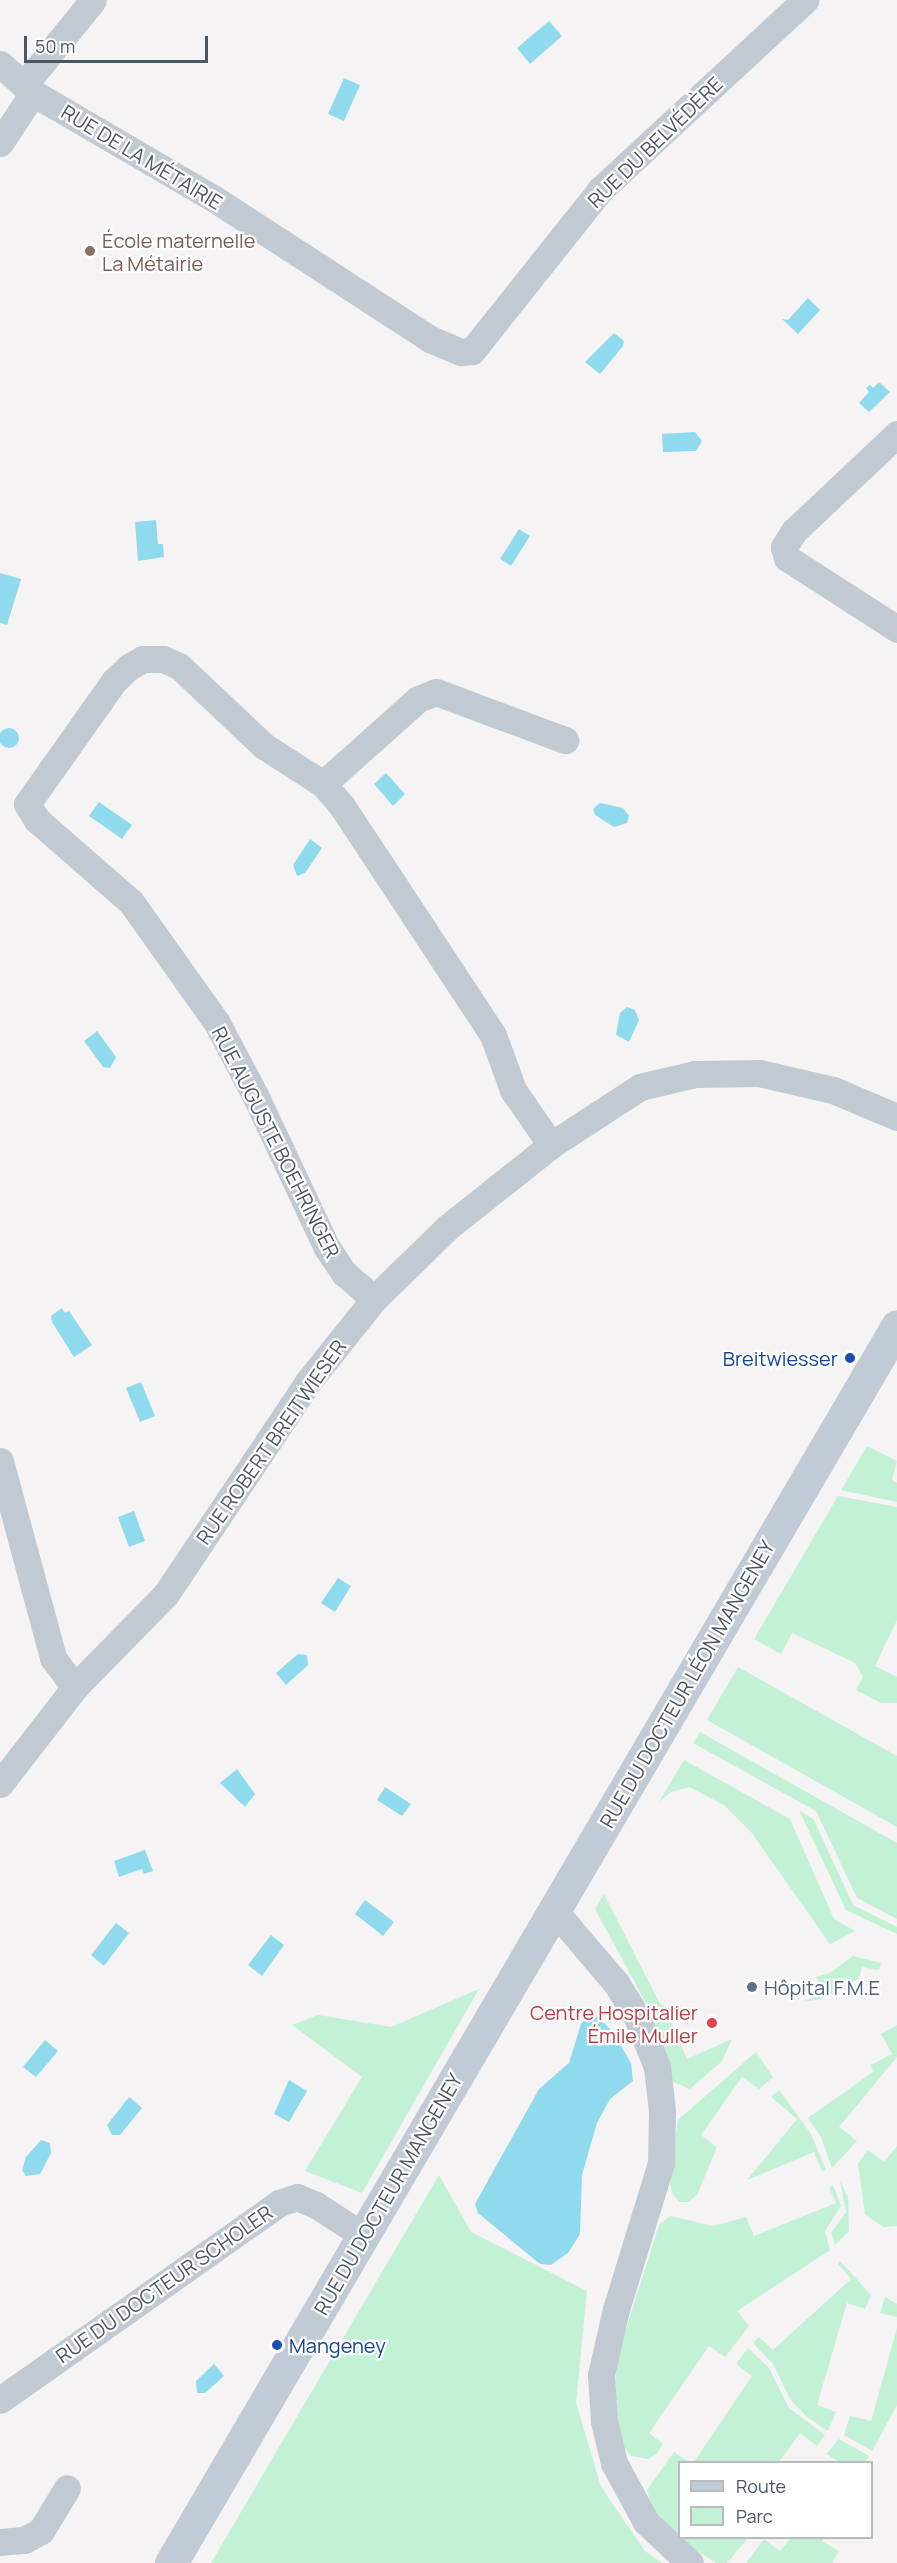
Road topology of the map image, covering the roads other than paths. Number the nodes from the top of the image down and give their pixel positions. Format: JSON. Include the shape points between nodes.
{"nodes":[{"id":1,"x":93,"y":0,"type":"edge"},
{"id":2,"x":804,"y":0,"type":"edge"},
{"id":3,"x":0,"y":64,"type":"edge"},
{"id":4,"x":29,"y":89,"type":"junction"},
{"id":5,"x":0,"y":143,"type":"edge"},
{"id":6,"x":472,"y":351,"type":"joint"},
{"id":7,"x":897,"y":434,"type":"edge"},
{"id":8,"x":897,"y":629,"type":"edge"},
{"id":9,"x":565,"y":740,"type":"dead end"},
{"id":10,"x":323,"y":784,"type":"junction"},
{"id":11,"x":897,"y":1117,"type":"edge"},
{"id":12,"x":551,"y":1145,"type":"junction"},
{"id":13,"x":374,"y":1299,"type":"junction"},
{"id":14,"x":897,"y":1326,"type":"edge"},
{"id":15,"x":0,"y":1461,"type":"edge"},
{"id":16,"x":75,"y":1687,"type":"junction"},
{"id":17,"x":0,"y":1784,"type":"edge"},
{"id":18,"x":554,"y":1910,"type":"junction"},
{"id":19,"x":477,"y":2042,"type":"joint"},
{"id":20,"x":364,"y":2236,"type":"junction"},
{"id":21,"x":0,"y":2400,"type":"edge"},
{"id":22,"x":68,"y":2488,"type":"dead end"},
{"id":23,"x":0,"y":2542,"type":"edge"},
{"id":24,"x":171,"y":2563,"type":"edge"},
{"id":25,"x":690,"y":2563,"type":"edge"}],
"edges":[{"from":1,"to":4,"type":"street"},
{"from":2,"to":6,"type":"street","name":"RUE DU BELVÉDÈRE","via":[[600,190]]},
{"from":3,"to":4,"type":"street","name":"RUE DE LA MÉTAIRIE"},
{"from":4,"to":5,"type":"street"},
{"from":4,"to":6,"type":"street","name":"RUE DE LA MÉTAIRIE","via":[[213,198],[430,339],[460,352]]},
{"from":7,"to":8,"type":"street","via":[[794,531],[784,547],[787,558]]},
{"from":9,"to":10,"type":"street","via":[[436,692],[418,699]]},
{"from":10,"to":12,"type":"street","name":"RUE AUGUSTE BOEHRINGER","via":[[342,806],[493,1035],[513,1090]]},
{"from":10,"to":13,"type":"street","name":"RUE AUGUSTE BOEHRINGER","via":[[264,746],[179,666],[163,659],[143,659],[114,681],[27,804],[37,820],[131,902],[217,1023],[327,1248],[344,1273]]},
{"from":11,"to":12,"type":"street","name":"RUE ROBERT BREITWIESER","via":[[833,1090],[759,1073],[695,1074],[640,1087]]},
{"from":12,"to":13,"type":"street","name":"RUE ROBERT BREITWIESER","via":[[448,1227]]},
{"from":13,"to":16,"type":"street","name":"RUE ROBERT BREITWIESER","via":[[307,1383],[166,1594]]},
{"from":14,"to":18,"type":"street","name":"RUE DU DOCTEUR LÉON MANGENEY"},
{"from":15,"to":16,"type":"street","via":[[53,1658]]},
{"from":16,"to":17,"type":"street","name":"RUE ROBERT BREITWIESER"},
{"from":18,"to":19,"type":"street","name":"RUE DU DOCTEUR LÉON MANGENEY"},
{"from":18,"to":25,"type":"street","via":[[616,1983],[636,2014],[657,2067],[662,2111],[661,2163],[614,2320],[602,2375],[604,2421],[614,2463],[646,2522]]},
{"from":19,"to":20,"type":"street","name":"RUE DU DOCTEUR MANGENEY"},
{"from":20,"to":21,"type":"street","name":"RUE DU DOCTEUR SCHOLER","via":[[316,2205],[297,2198],[279,2203]]},
{"from":20,"to":24,"type":"street","name":"RUE DU DOCTEUR MANGENEY"},
{"from":22,"to":23,"type":"street","via":[[41,2531],[24,2540]]}]}
